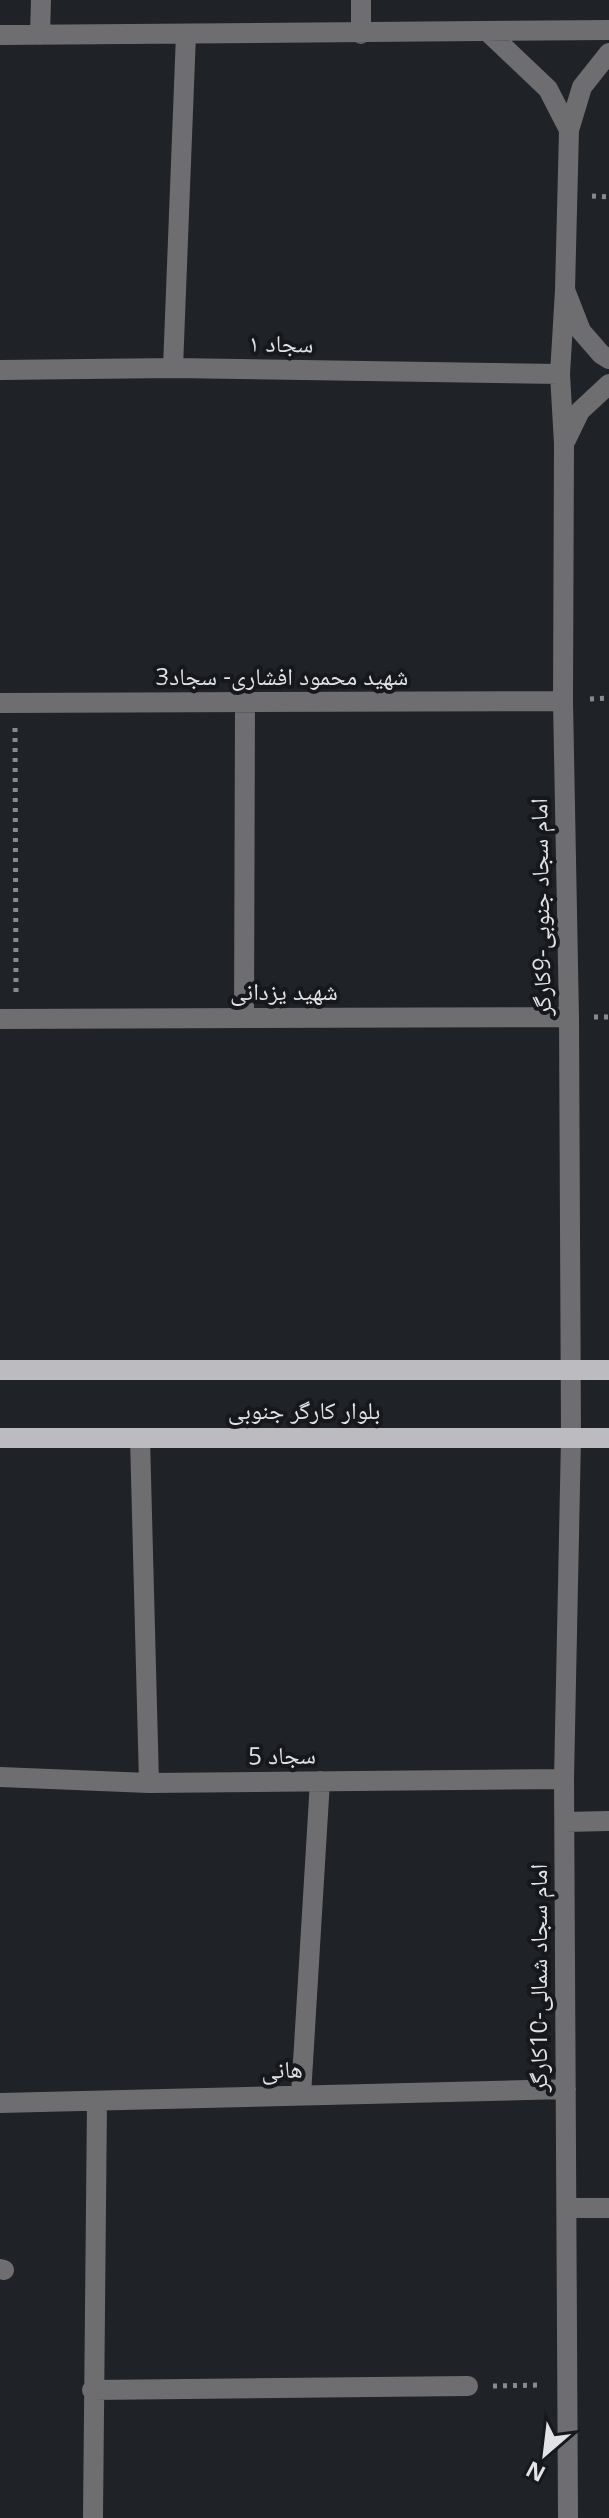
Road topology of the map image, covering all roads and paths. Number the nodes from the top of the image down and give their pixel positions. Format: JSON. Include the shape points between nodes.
{"nodes":[{"id":1,"x":41,"y":0,"type":"edge"},
{"id":2,"x":361,"y":0,"type":"edge"},
{"id":3,"x":609,"y":30,"type":"edge"},
{"id":4,"x":488,"y":32,"type":"junction"},
{"id":5,"x":186,"y":34,"type":"junction"},
{"id":6,"x":361,"y":34,"type":"junction"},
{"id":7,"x":0,"y":35,"type":"edge"},
{"id":8,"x":40,"y":35,"type":"junction"},
{"id":9,"x":609,"y":53,"type":"edge"},
{"id":10,"x":569,"y":130,"type":"junction"},
{"id":11,"x":565,"y":290,"type":"junction"},
{"id":12,"x":609,"y":359,"type":"edge"},
{"id":13,"x":173,"y":368,"type":"junction"},
{"id":14,"x":0,"y":370,"type":"edge"},
{"id":15,"x":560,"y":374,"type":"junction"},
{"id":16,"x":609,"y":384,"type":"edge"},
{"id":17,"x":564,"y":444,"type":"junction"},
{"id":18,"x":563,"y":701,"type":"junction"},
{"id":19,"x":7,"y":703,"type":"edge"},
{"id":20,"x":245,"y":703,"type":"junction"},
{"id":21,"x":569,"y":1017,"type":"junction"},
{"id":22,"x":244,"y":1018,"type":"junction"},
{"id":23,"x":8,"y":1019,"type":"edge"},
{"id":24,"x":0,"y":1370,"type":"edge"},
{"id":25,"x":570,"y":1370,"type":"junction"},
{"id":26,"x":609,"y":1370,"type":"edge"},
{"id":27,"x":0,"y":1438,"type":"edge"},
{"id":28,"x":140,"y":1438,"type":"junction"},
{"id":29,"x":571,"y":1438,"type":"junction"},
{"id":30,"x":609,"y":1438,"type":"edge"},
{"id":31,"x":0,"y":1777,"type":"edge"},
{"id":32,"x":564,"y":1779,"type":"junction"},
{"id":33,"x":320,"y":1781,"type":"junction"},
{"id":34,"x":149,"y":1783,"type":"junction"},
{"id":35,"x":609,"y":1821,"type":"edge"},
{"id":36,"x":565,"y":1822,"type":"junction"},
{"id":37,"x":566,"y":2089,"type":"junction"},
{"id":38,"x":301,"y":2095,"type":"junction"},
{"id":39,"x":97,"y":2101,"type":"junction"},
{"id":40,"x":0,"y":2103,"type":"edge"},
{"id":41,"x":567,"y":2208,"type":"junction"},
{"id":42,"x":609,"y":2208,"type":"edge"},
{"id":43,"x":567,"y":2385,"type":"junction"},
{"id":44,"x":468,"y":2386,"type":"joint"},
{"id":45,"x":92,"y":2390,"type":"junction"},
{"id":46,"x":93,"y":2518,"type":"edge"},
{"id":47,"x":568,"y":2518,"type":"edge"}],
"edges":[{"from":1,"to":8,"type":"street"},
{"from":2,"to":6,"type":"street"},
{"from":3,"to":4,"type":"street"},
{"from":4,"to":6,"type":"street"},
{"from":4,"to":10,"type":"street","via":[[548,89]]},
{"from":5,"to":6,"type":"street"},
{"from":5,"to":8,"type":"street"},
{"from":5,"to":13,"type":"street"},
{"from":7,"to":8,"type":"street"},
{"from":9,"to":10,"type":"street","via":[[582,87]]},
{"from":10,"to":11,"type":"street","name":"امام سجاد جنوبی-9کارگر"},
{"from":11,"to":12,"type":"street","via":[[581,331]]},
{"from":11,"to":15,"type":"street","name":"امام سجاد جنوبی-9کارگر"},
{"from":13,"to":14,"type":"street","name":"سجاد ۱"},
{"from":13,"to":15,"type":"street","name":"سجاد ۱"},
{"from":15,"to":17,"type":"street","name":"امام سجاد جنوبی-9کارگر"},
{"from":16,"to":17,"type":"street","via":[[580,411]]},
{"from":17,"to":18,"type":"street","name":"امام سجاد جنوبی-9کارگر"},
{"from":18,"to":20,"type":"street","name":"شهید محمود افشاری- سجاد3"},
{"from":18,"to":21,"type":"street","name":"امام سجاد جنوبی-9کارگر"},
{"from":19,"to":20,"type":"street","name":"شهید محمود افشاری- سجاد3"},
{"from":19,"to":23,"type":"path"},
{"from":20,"to":22,"type":"street"},
{"from":21,"to":22,"type":"street","name":"شهید یزدانی"},
{"from":21,"to":25,"type":"street","name":"امام سجاد جنوبی-9کارگر"},
{"from":22,"to":23,"type":"street","name":"شهید یزدانی"},
{"from":24,"to":25,"type":"main road","name":"بلوار کارگر جنوبی"},
{"from":25,"to":26,"type":"main road","name":"بلوار کارگر جنوبی"},
{"from":25,"to":29,"type":"street","name":"امام سجاد جنوبی-9کارگر"},
{"from":27,"to":28,"type":"main road","name":"بلوار کارگر جنوبی"},
{"from":28,"to":29,"type":"main road","name":"بلوار کارگر جنوبی"},
{"from":28,"to":34,"type":"street"},
{"from":29,"to":30,"type":"main road","name":"بلوار کارگر جنوبی"},
{"from":29,"to":32,"type":"street","name":"امام سجاد شمالی-10کارگر"},
{"from":31,"to":34,"type":"street","name":"سجاد 5"},
{"from":32,"to":33,"type":"street","name":"سجاد 5"},
{"from":32,"to":36,"type":"street","name":"امام سجاد شمالی-10کارگر"},
{"from":33,"to":34,"type":"street","name":"سجاد 5"},
{"from":33,"to":38,"type":"street"},
{"from":35,"to":36,"type":"street"},
{"from":36,"to":37,"type":"street","name":"امام سجاد شمالی-10کارگر"},
{"from":37,"to":38,"type":"street","name":"هانی"},
{"from":37,"to":41,"type":"street","name":"امام سجاد شمالی-10کارگر"},
{"from":38,"to":39,"type":"street","name":"هانی"},
{"from":39,"to":40,"type":"street","name":"هانی"},
{"from":39,"to":45,"type":"street"},
{"from":41,"to":42,"type":"street"},
{"from":41,"to":43,"type":"street","name":"امام سجاد شمالی-10کارگر"},
{"from":43,"to":44,"type":"path"},
{"from":43,"to":47,"type":"street","name":"امام سجاد شمالی-10کارگر"},
{"from":44,"to":45,"type":"street"},
{"from":45,"to":46,"type":"street"}]}
